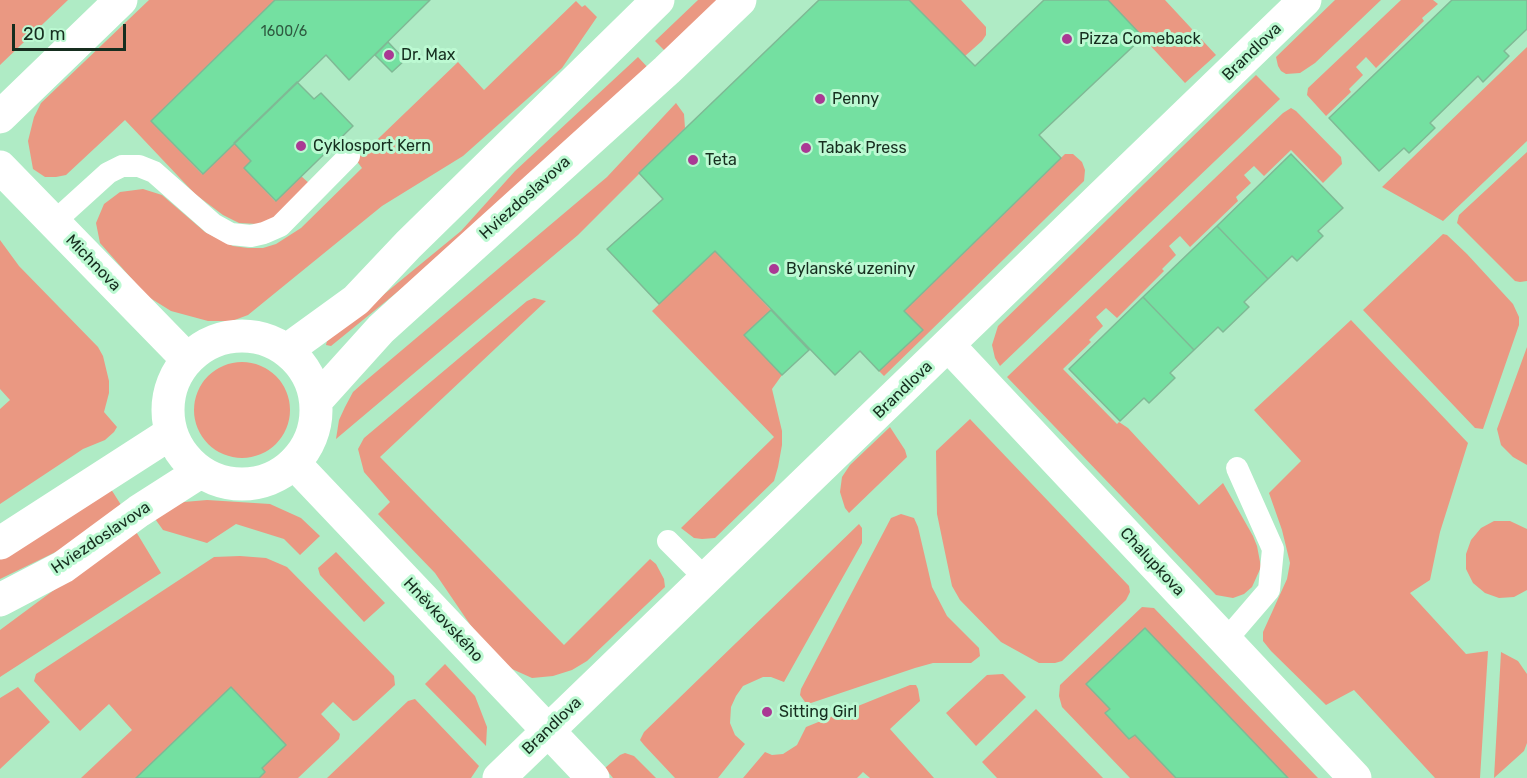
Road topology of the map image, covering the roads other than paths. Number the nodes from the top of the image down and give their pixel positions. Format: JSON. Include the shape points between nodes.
{"nodes":[{"id":1,"x":121,"y":0,"type":"edge"},
{"id":2,"x":658,"y":0,"type":"edge"},
{"id":3,"x":740,"y":0,"type":"edge"},
{"id":4,"x":1305,"y":0,"type":"edge"},
{"id":5,"x":0,"y":117,"type":"edge"},
{"id":6,"x":349,"y":156,"type":"dead end"},
{"id":7,"x":0,"y":166,"type":"edge"},
{"id":8,"x":54,"y":222,"type":"junction"},
{"id":9,"x":949,"y":346,"type":"junction"},
{"id":10,"x":287,"y":350,"type":"junction"},
{"id":11,"x":186,"y":359,"type":"junction"},
{"id":12,"x":316,"y":401,"type":"junction"},
{"id":13,"x":171,"y":434,"type":"junction"},
{"id":14,"x":294,"y":463,"type":"junction"},
{"id":15,"x":1237,"y":468,"type":"dead end"},
{"id":16,"x":200,"y":472,"type":"junction"},
{"id":17,"x":668,"y":541,"type":"dead end"},
{"id":18,"x":0,"y":543,"type":"edge"},
{"id":19,"x":706,"y":579,"type":"junction"},
{"id":20,"x":0,"y":600,"type":"edge"},
{"id":21,"x":1226,"y":640,"type":"junction"},
{"id":22,"x":547,"y":730,"type":"junction"},
{"id":23,"x":499,"y":778,"type":"edge"},
{"id":24,"x":593,"y":778,"type":"edge"},
{"id":25,"x":1355,"y":778,"type":"edge"}],
"edges":[{"from":1,"to":5,"type":"street"},
{"from":2,"to":10,"type":"street","via":[[356,300]]},
{"from":3,"to":12,"type":"street","name":"Hviezdoslavova","via":[[381,328]]},
{"from":4,"to":9,"type":"street","name":"Brandlova"},
{"from":6,"to":8,"type":"lane","via":[[279,226],[251,236],[231,234],[213,224],[154,172],[139,166],[122,166],[108,173]]},
{"from":7,"to":8,"type":"street","name":"Michnova"},
{"from":8,"to":11,"type":"street","name":"Michnova"},
{"from":9,"to":19,"type":"street","name":"Brandlova"},
{"from":9,"to":21,"type":"street","name":"Chalupkova"},
{"from":10,"to":11,"type":"street","via":[[247,335],[206,344]]},
{"from":10,"to":12,"type":"street","via":[[311,382]]},
{"from":11,"to":13,"type":"street","via":[[169,393]]},
{"from":12,"to":14,"type":"street","via":[[312,435]]},
{"from":13,"to":16,"type":"street","via":[[177,448]]},
{"from":13,"to":18,"type":"street"},
{"from":14,"to":16,"type":"street","via":[[278,475],[238,484]]},
{"from":14,"to":22,"type":"street","name":"Hněvkovského"},
{"from":15,"to":21,"type":"lane","via":[[1273,549],[1269,590]]},
{"from":16,"to":20,"type":"street","name":"Hviezdoslavova","via":[[63,567]]},
{"from":17,"to":19,"type":"lane"},
{"from":19,"to":22,"type":"street","name":"Brandlova"},
{"from":21,"to":25,"type":"street","name":"Chalupkova"},
{"from":22,"to":23,"type":"street","name":"Brandlova"},
{"from":22,"to":24,"type":"street","name":"Hněvkovského"}]}
